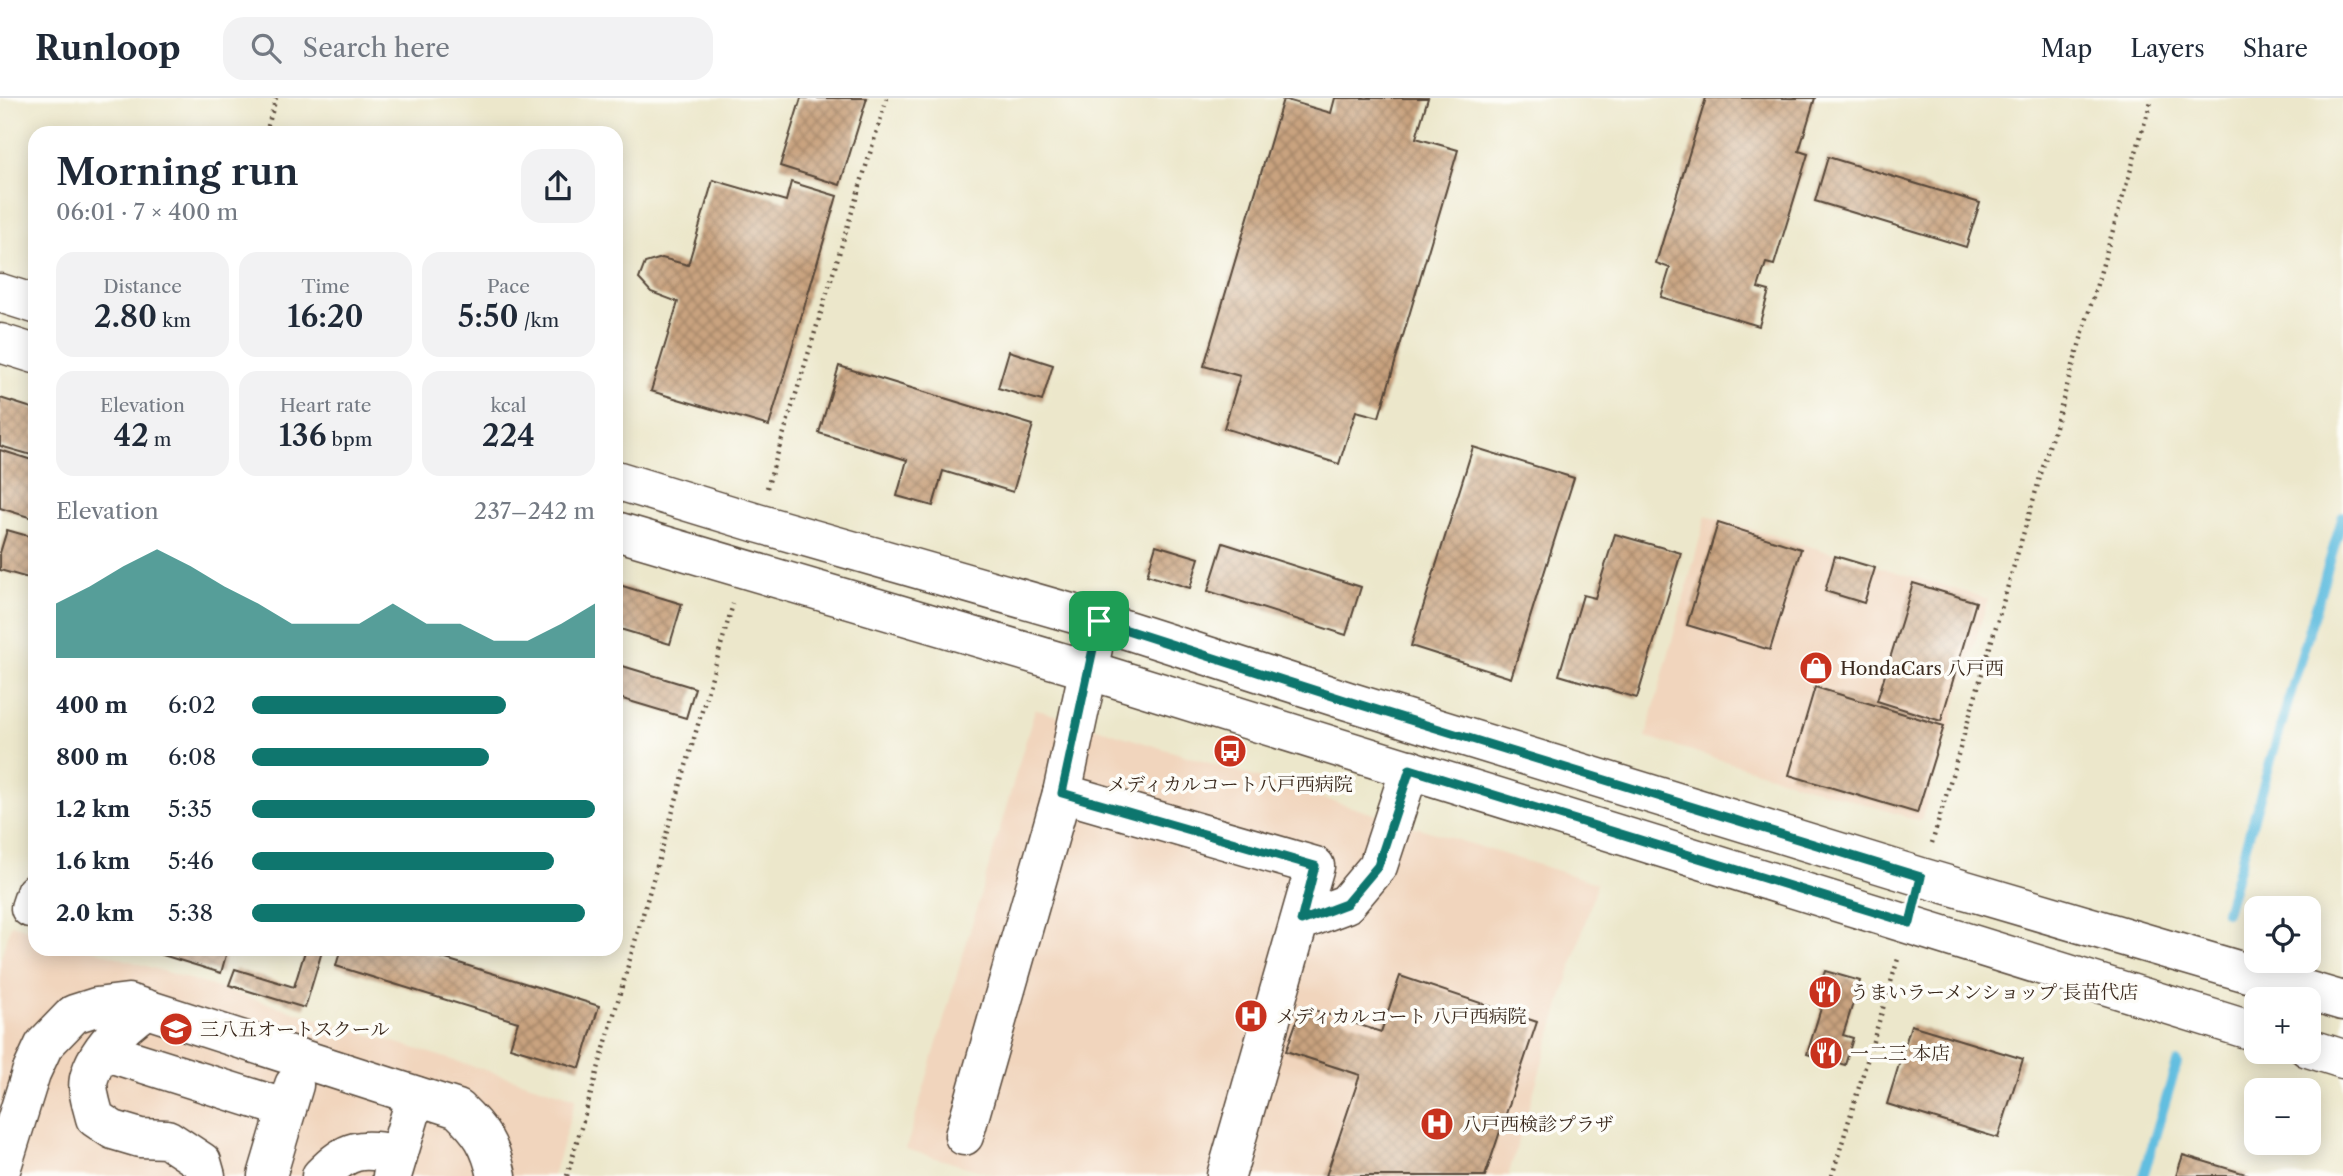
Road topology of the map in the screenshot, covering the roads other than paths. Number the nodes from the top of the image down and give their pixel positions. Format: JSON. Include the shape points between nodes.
{"nodes":[{"id":1,"x":0,"y":293,"type":"edge"},
{"id":2,"x":28,"y":302,"type":"edge"},
{"id":3,"x":0,"y":343,"type":"edge"},
{"id":4,"x":28,"y":352,"type":"edge"},
{"id":5,"x":623,"y":482,"type":"edge"},
{"id":6,"x":623,"y":533,"type":"edge"},
{"id":7,"x":1099,"y":621,"type":"junction"},
{"id":8,"x":1088,"y":670,"type":"junction"},
{"id":9,"x":1410,"y":769,"type":"junction"},
{"id":10,"x":1062,"y":793,"type":"junction"},
{"id":11,"x":1301,"y":921,"type":"junction"},
{"id":12,"x":2343,"y":1001,"type":"edge"},
{"id":13,"x":146,"y":1009,"type":"junction"},
{"id":14,"x":2244,"y":1028,"type":"edge"},
{"id":15,"x":103,"y":1051,"type":"junction"},
{"id":16,"x":2321,"y":1052,"type":"edge"},
{"id":17,"x":301,"y":1059,"type":"junction"},
{"id":18,"x":2343,"y":1059,"type":"edge"},
{"id":19,"x":416,"y":1096,"type":"junction"},
{"id":20,"x":287,"y":1110,"type":"junction"},
{"id":21,"x":964,"y":1136,"type":"dead end"},
{"id":22,"x":395,"y":1166,"type":"edge"},
{"id":23,"x":0,"y":1173,"type":"edge"},
{"id":24,"x":206,"y":1176,"type":"edge"},
{"id":25,"x":267,"y":1176,"type":"edge"},
{"id":26,"x":321,"y":1176,"type":"edge"},
{"id":27,"x":497,"y":1176,"type":"edge"},
{"id":28,"x":1226,"y":1176,"type":"edge"}],
"edges":[{"from":1,"to":2,"type":"street"},
{"from":3,"to":4,"type":"street"},
{"from":5,"to":7,"type":"street"},
{"from":6,"to":8,"type":"street"},
{"from":7,"to":8,"type":"street"},
{"from":7,"to":12,"type":"street","via":[[1921,877]]},
{"from":8,"to":9,"type":"street"},
{"from":8,"to":10,"type":"street"},
{"from":9,"to":11,"type":"street","via":[[1378,866],[1346,904]]},
{"from":9,"to":14,"type":"street"},
{"from":10,"to":11,"type":"street","via":[[1315,866]]},
{"from":10,"to":21,"type":"street"},
{"from":11,"to":28,"type":"street"},
{"from":13,"to":15,"type":"street","via":[[122,1026]]},
{"from":13,"to":17,"type":"street"},
{"from":13,"to":23,"type":"street","via":[[128,1003],[85,1010],[74,1014],[44,1045]]},
{"from":15,"to":20,"type":"street"},
{"from":15,"to":24,"type":"street","via":[[89,1076],[95,1118],[113,1130],[140,1138],[167,1139],[202,1162]]},
{"from":16,"to":18,"type":"street"},
{"from":17,"to":19,"type":"street"},
{"from":17,"to":20,"type":"street"},
{"from":19,"to":22,"type":"street"},
{"from":19,"to":27,"type":"street","via":[[458,1109],[480,1130],[492,1152]]},
{"from":20,"to":25,"type":"street"},
{"from":22,"to":26,"type":"street","via":[[373,1150],[349,1152]]}]}
